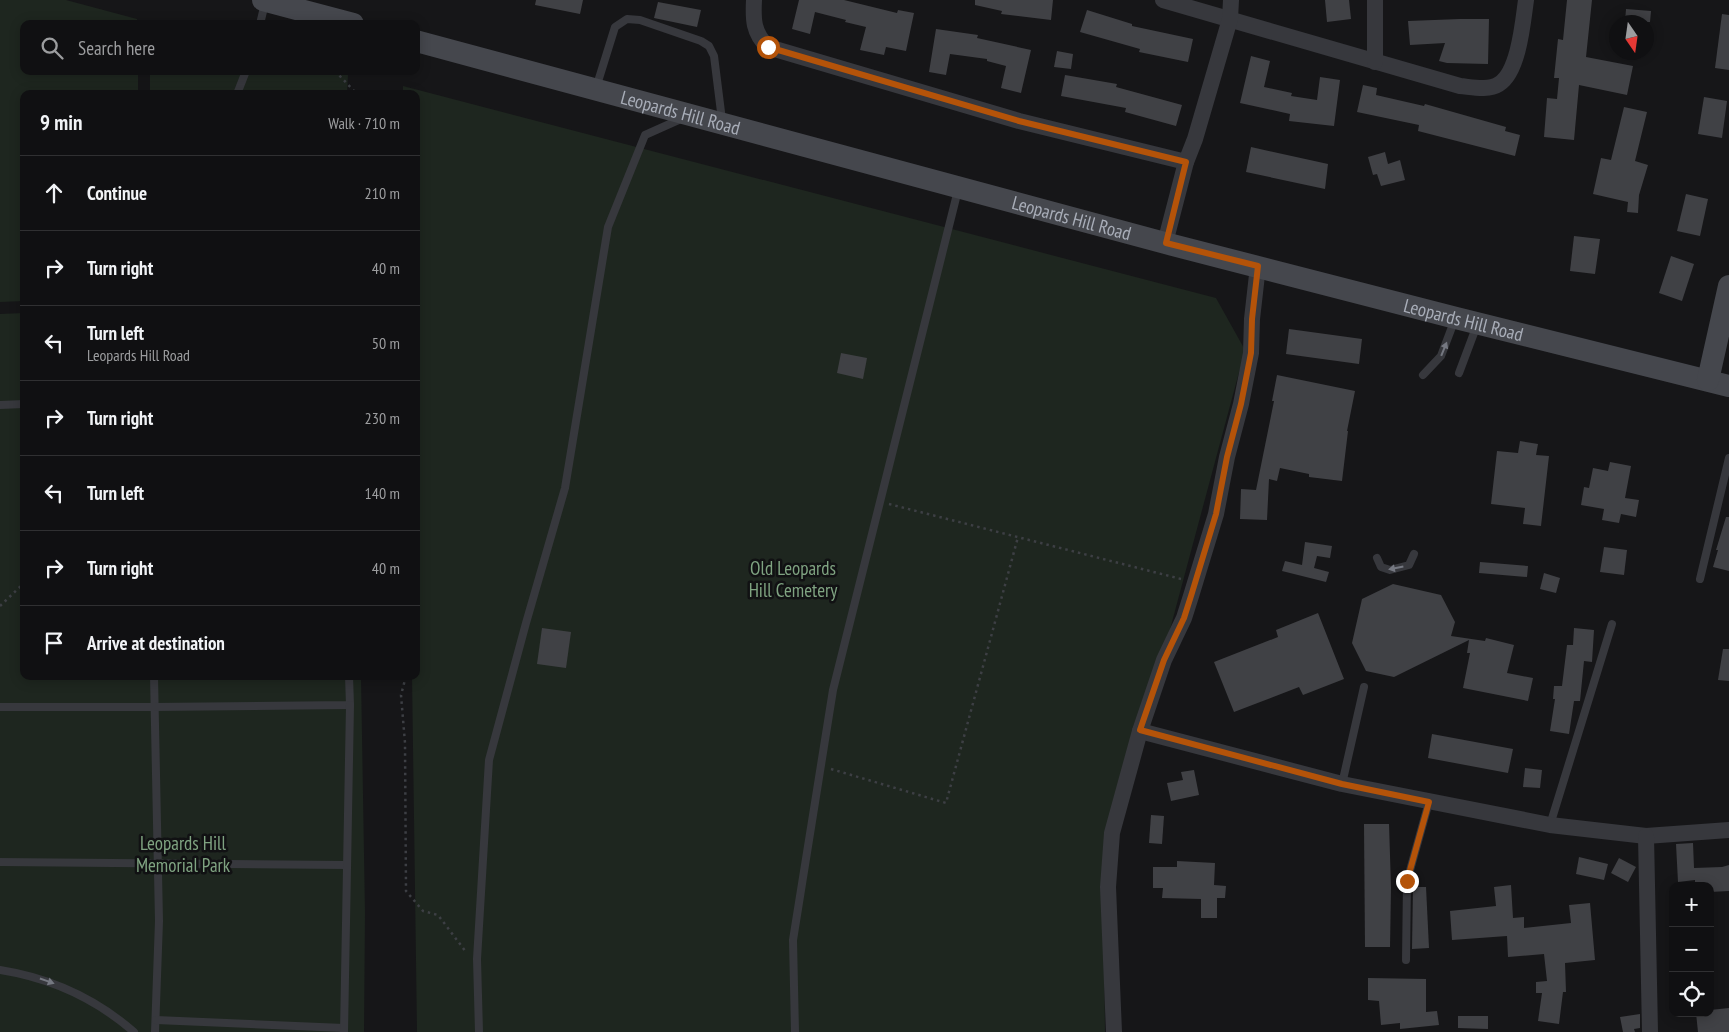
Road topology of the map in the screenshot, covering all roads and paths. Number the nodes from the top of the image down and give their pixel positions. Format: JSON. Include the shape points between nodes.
{"nodes":[{"id":1,"x":264,"y":0,"type":"edge"},
{"id":2,"x":754,"y":0,"type":"edge"},
{"id":3,"x":1163,"y":0,"type":"edge"},
{"id":4,"x":1231,"y":0,"type":"edge"},
{"id":5,"x":1375,"y":0,"type":"edge"},
{"id":6,"x":1526,"y":0,"type":"edge"},
{"id":7,"x":261,"y":20,"type":"edge"},
{"id":8,"x":338,"y":20,"type":"edge"},
{"id":9,"x":1230,"y":20,"type":"junction"},
{"id":10,"x":420,"y":42,"type":"edge"},
{"id":11,"x":1375,"y":62,"type":"junction"},
{"id":12,"x":244,"y":75,"type":"edge"},
{"id":13,"x":340,"y":75,"type":"edge"},
{"id":14,"x":595,"y":89,"type":"junction"},
{"id":15,"x":239,"y":90,"type":"edge"},
{"id":16,"x":354,"y":90,"type":"edge"},
{"id":17,"x":690,"y":115,"type":"junction"},
{"id":18,"x":722,"y":124,"type":"junction"},
{"id":19,"x":1186,"y":162,"type":"junction"},
{"id":20,"x":958,"y":188,"type":"junction"},
{"id":21,"x":1166,"y":243,"type":"junction"},
{"id":22,"x":1258,"y":266,"type":"junction"},
{"id":23,"x":1729,"y":286,"type":"edge"},
{"id":24,"x":1456,"y":318,"type":"junction"},
{"id":25,"x":1477,"y":323,"type":"junction"},
{"id":26,"x":1459,"y":373,"type":"dead end"},
{"id":27,"x":1423,"y":375,"type":"dead end"},
{"id":28,"x":1708,"y":380,"type":"junction"},
{"id":29,"x":1729,"y":386,"type":"edge"},
{"id":30,"x":20,"y":404,"type":"edge"},
{"id":31,"x":0,"y":405,"type":"edge"},
{"id":32,"x":1729,"y":458,"type":"edge"},
{"id":33,"x":880,"y":501,"type":"junction"},
{"id":34,"x":1018,"y":537,"type":"junction"},
{"id":35,"x":1414,"y":554,"type":"dead end"},
{"id":36,"x":1377,"y":558,"type":"dead end"},
{"id":37,"x":1700,"y":579,"type":"dead end"},
{"id":38,"x":1196,"y":583,"type":"junction"},
{"id":39,"x":20,"y":587,"type":"edge"},
{"id":40,"x":0,"y":606,"type":"edge"},
{"id":41,"x":1612,"y":624,"type":"dead end"},
{"id":42,"x":154,"y":680,"type":"edge"},
{"id":43,"x":349,"y":680,"type":"edge"},
{"id":44,"x":405,"y":680,"type":"edge"},
{"id":45,"x":1364,"y":687,"type":"dead end"},
{"id":46,"x":350,"y":705,"type":"junction"},
{"id":47,"x":0,"y":707,"type":"edge"},
{"id":48,"x":154,"y":707,"type":"junction"},
{"id":49,"x":1140,"y":730,"type":"junction"},
{"id":50,"x":820,"y":766,"type":"junction"},
{"id":51,"x":1342,"y":784,"type":"junction"},
{"id":52,"x":1429,"y":802,"type":"junction"},
{"id":53,"x":1550,"y":826,"type":"junction"},
{"id":54,"x":1729,"y":830,"type":"edge"},
{"id":55,"x":1646,"y":836,"type":"junction"},
{"id":56,"x":0,"y":862,"type":"edge"},
{"id":57,"x":158,"y":863,"type":"junction"},
{"id":58,"x":347,"y":865,"type":"junction"},
{"id":59,"x":477,"y":959,"type":"junction"},
{"id":60,"x":1406,"y":960,"type":"dead end"},
{"id":61,"x":0,"y":970,"type":"edge"},
{"id":62,"x":156,"y":1020,"type":"junction"},
{"id":63,"x":228,"y":1028,"type":"edge"},
{"id":64,"x":344,"y":1030,"type":"edge"},
{"id":65,"x":134,"y":1032,"type":"edge"},
{"id":66,"x":155,"y":1032,"type":"edge"},
{"id":67,"x":479,"y":1032,"type":"edge"},
{"id":68,"x":795,"y":1032,"type":"edge"},
{"id":69,"x":1114,"y":1032,"type":"edge"},
{"id":70,"x":1650,"y":1032,"type":"edge"}],
"edges":[{"from":1,"to":7,"type":"lane"},
{"from":1,"to":8,"type":"main road"},
{"from":2,"to":19,"type":"street","via":[[753,24],[760,40],[776,50],[1019,121]]},
{"from":3,"to":9,"type":"street"},
{"from":4,"to":9,"type":"street"},
{"from":5,"to":11,"type":"street"},
{"from":6,"to":11,"type":"street","via":[[1517,55],[1498,84],[1481,88],[1460,86]]},
{"from":9,"to":11,"type":"street"},
{"from":9,"to":19,"type":"street"},
{"from":10,"to":14,"type":"main road","name":"Leopards Hill Road"},
{"from":12,"to":15,"type":"lane"},
{"from":13,"to":16,"type":"path"},
{"from":14,"to":17,"type":"main road","name":"Leopards Hill Road"},
{"from":14,"to":18,"type":"lane","via":[[615,27],[627,19],[640,20],[710,46]]},
{"from":17,"to":18,"type":"main road","name":"Leopards Hill Road"},
{"from":17,"to":59,"type":"lane","via":[[645,135],[608,227],[565,488],[489,760]]},
{"from":18,"to":20,"type":"main road","name":"Leopards Hill Road"},
{"from":19,"to":21,"type":"street"},
{"from":20,"to":21,"type":"main road","name":"Leopards Hill Road"},
{"from":20,"to":33,"type":"lane"},
{"from":21,"to":22,"type":"main road","name":"Leopards Hill Road"},
{"from":22,"to":24,"type":"main road","name":"Leopards Hill Road"},
{"from":22,"to":38,"type":"street","via":[[1251,353],[1216,514]]},
{"from":23,"to":28,"type":"main road"},
{"from":24,"to":25,"type":"main road","name":"Leopards Hill Road"},
{"from":27,"to":24,"type":"lane","one_way":true,"via":[[1441,356]]},
{"from":25,"to":26,"type":"lane"},
{"from":25,"to":28,"type":"main road","name":"Leopards Hill Road"},
{"from":28,"to":29,"type":"main road","name":"Leopards Hill Road"},
{"from":30,"to":31,"type":"lane"},
{"from":32,"to":37,"type":"lane"},
{"from":33,"to":34,"type":"path"},
{"from":33,"to":50,"type":"lane","via":[[833,690]]},
{"from":34,"to":38,"type":"path"},
{"from":34,"to":50,"type":"path","via":[[946,803]]},
{"from":35,"to":36,"type":"lane","one_way":true,"via":[[1409,565],[1390,570],[1381,567]]},
{"from":38,"to":49,"type":"street"},
{"from":39,"to":40,"type":"path"},
{"from":41,"to":53,"type":"lane"},
{"from":42,"to":48,"type":"lane"},
{"from":43,"to":46,"type":"lane"},
{"from":44,"to":59,"type":"path","via":[[400,695],[405,743],[406,891],[423,911],[438,915],[467,953]]},
{"from":45,"to":51,"type":"lane"},
{"from":46,"to":48,"type":"lane"},
{"from":46,"to":58,"type":"lane"},
{"from":47,"to":48,"type":"lane"},
{"from":48,"to":57,"type":"lane"},
{"from":49,"to":51,"type":"street"},
{"from":49,"to":69,"type":"street","via":[[1112,833],[1108,886]]},
{"from":50,"to":68,"type":"lane","via":[[793,940]]},
{"from":51,"to":52,"type":"street"},
{"from":52,"to":53,"type":"street"},
{"from":52,"to":60,"type":"lane","via":[[1407,881]]},
{"from":53,"to":55,"type":"street"},
{"from":54,"to":55,"type":"street"},
{"from":55,"to":70,"type":"street"},
{"from":56,"to":57,"type":"lane"},
{"from":57,"to":58,"type":"lane"},
{"from":57,"to":62,"type":"lane"},
{"from":58,"to":64,"type":"lane"},
{"from":59,"to":67,"type":"lane"},
{"from":61,"to":65,"type":"lane","one_way":true,"via":[[69,989],[102,1007]]},
{"from":62,"to":63,"type":"lane"},
{"from":62,"to":66,"type":"lane"},
{"from":63,"to":64,"type":"lane"}]}
